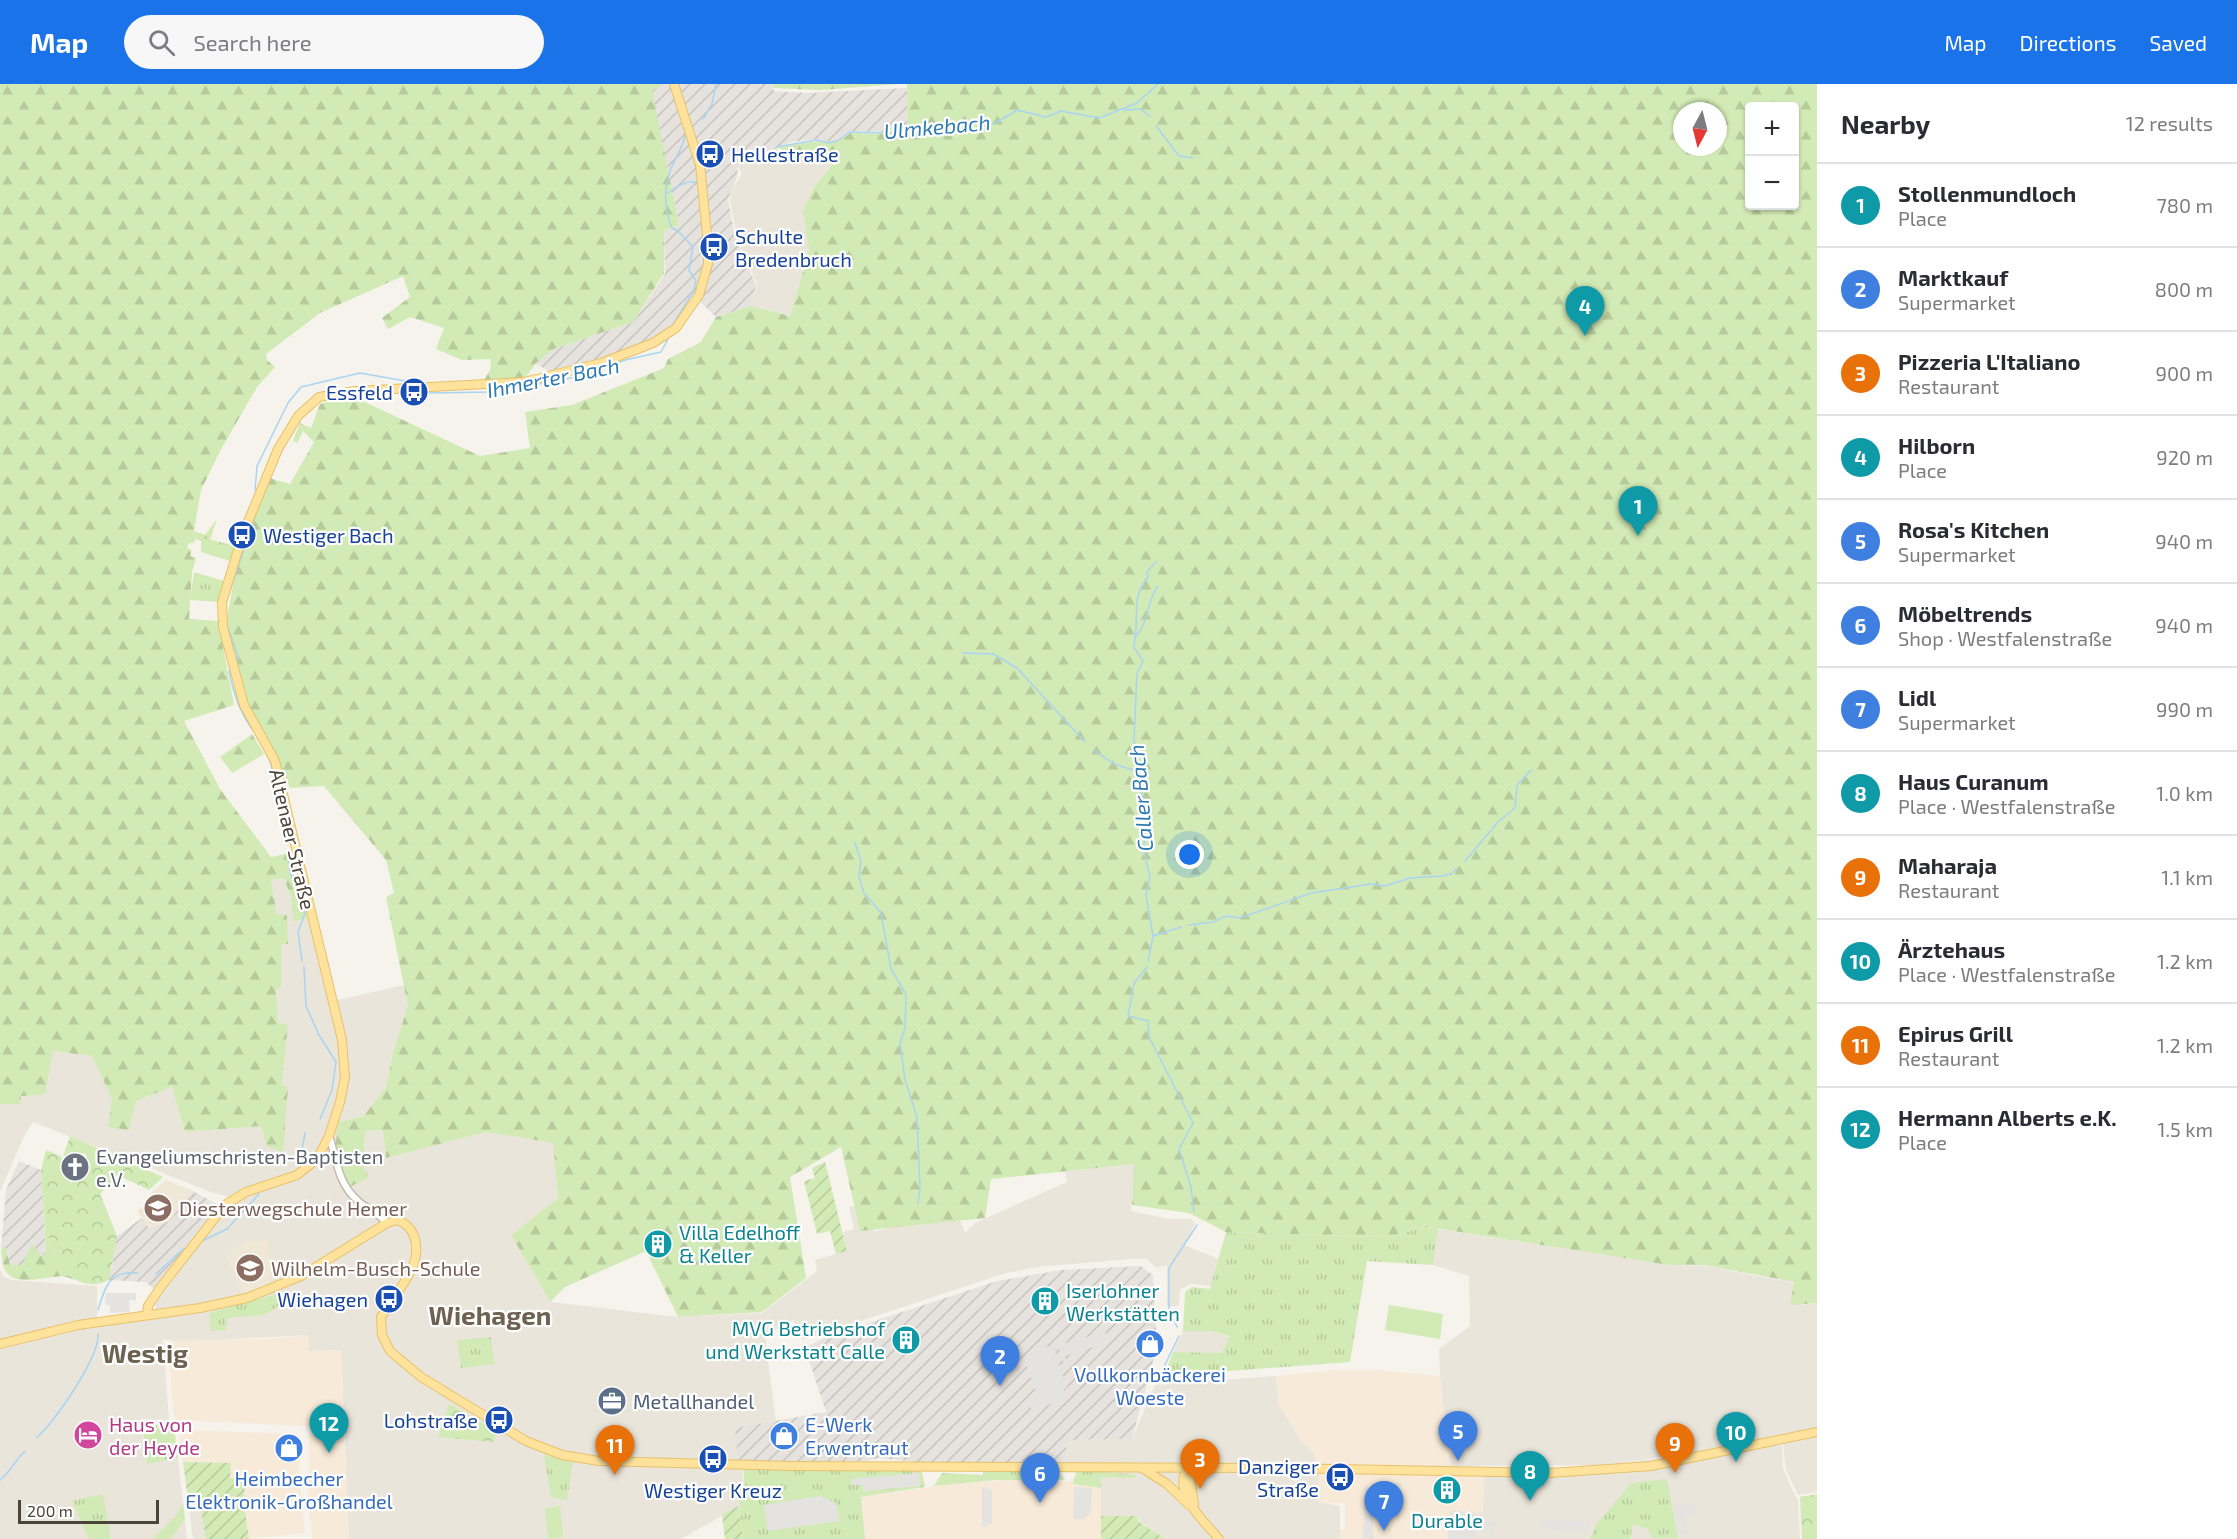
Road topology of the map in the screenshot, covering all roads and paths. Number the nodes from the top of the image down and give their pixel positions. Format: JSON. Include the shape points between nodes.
{"nodes":[{"id":1,"x":674,"y":84,"type":"edge"},
{"id":2,"x":328,"y":1136,"type":"junction"},
{"id":3,"x":387,"y":1223,"type":"junction"},
{"id":4,"x":147,"y":1315,"type":"junction"},
{"id":5,"x":0,"y":1344,"type":"edge"},
{"id":6,"x":1817,"y":1432,"type":"edge"},
{"id":7,"x":1141,"y":1467,"type":"junction"},
{"id":8,"x":1188,"y":1467,"type":"junction"},
{"id":9,"x":1190,"y":1506,"type":"junction"},
{"id":10,"x":1200,"y":1517,"type":"junction"},
{"id":11,"x":1219,"y":1539,"type":"edge"}],
"edges":[{"from":1,"to":2,"type":"main road","name":"Altenaer Straße","via":[[700,165],[708,235],[703,285],[676,328],[653,343],[589,368],[511,384],[337,392],[320,397],[306,407],[290,429],[267,472],[243,534],[222,602],[223,627],[242,697],[275,761],[342,1040],[345,1077]]},
{"from":2,"to":3,"type":"street","via":[[336,1169],[345,1186],[365,1208]]},
{"from":2,"to":4,"type":"main road","name":"Altenaer Straße","via":[[316,1159],[304,1171],[246,1192],[225,1205],[160,1288],[148,1306]]},
{"from":3,"to":4,"type":"main road","via":[[301,1276],[262,1293],[220,1305]]},
{"from":3,"to":7,"type":"main road","via":[[398,1220],[406,1224],[417,1247],[414,1266],[381,1328],[390,1351],[407,1368],[496,1425],[549,1451],[580,1459],[623,1462]]},
{"from":4,"to":5,"type":"main road","via":[[68,1327]]},
{"from":6,"to":8,"type":"main road","via":[[1651,1466],[1603,1471]]},
{"from":7,"to":8,"type":"main road"},
{"from":7,"to":9,"type":"main road"},
{"from":8,"to":9,"type":"main road","via":[[1183,1479]]},
{"from":8,"to":10,"type":"main road","via":[[1192,1498]]},
{"from":9,"to":10,"type":"main road"},
{"from":10,"to":11,"type":"main road"}]}
